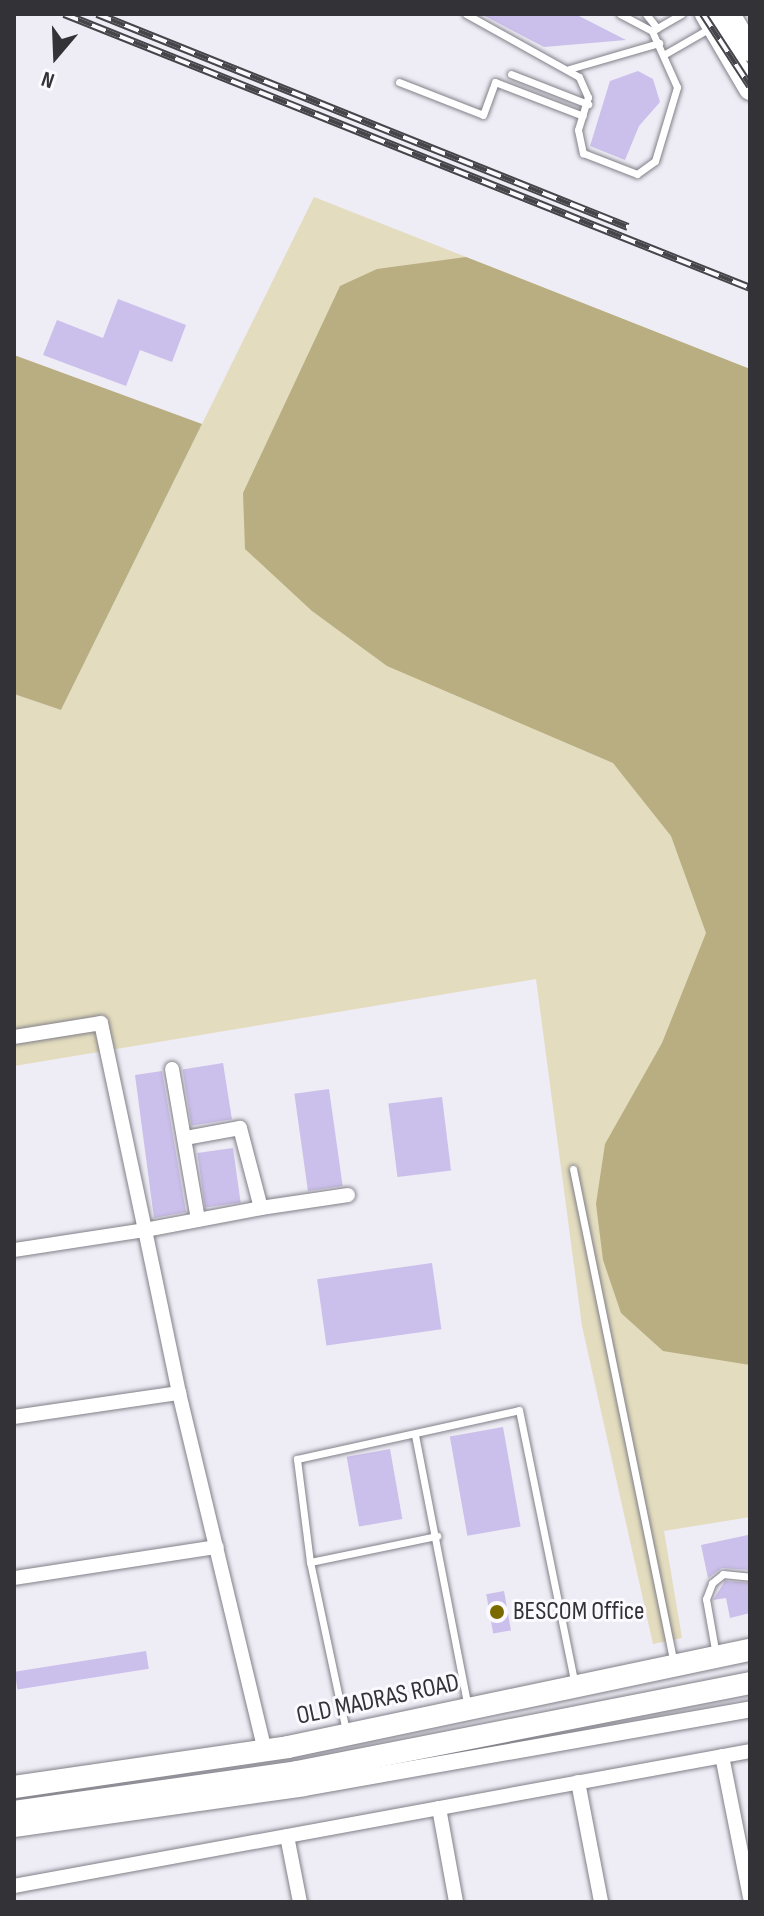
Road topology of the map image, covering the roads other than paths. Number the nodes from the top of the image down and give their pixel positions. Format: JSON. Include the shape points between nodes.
{"nodes":[{"id":1,"x":466,"y":14,"type":"edge"},
{"id":2,"x":620,"y":14,"type":"edge"},
{"id":3,"x":646,"y":14,"type":"edge"},
{"id":4,"x":682,"y":14,"type":"edge"},
{"id":5,"x":716,"y":18,"type":"edge"},
{"id":6,"x":654,"y":29,"type":"junction"},
{"id":7,"x":659,"y":43,"type":"junction"},
{"id":8,"x":750,"y":50,"type":"edge"},
{"id":9,"x":665,"y":54,"type":"junction"},
{"id":10,"x":568,"y":69,"type":"junction"},
{"id":11,"x":511,"y":74,"type":"dead end"},
{"id":12,"x":399,"y":82,"type":"dead end"},
{"id":13,"x":750,"y":89,"type":"edge"},
{"id":14,"x":588,"y":104,"type":"junction"},
{"id":15,"x":583,"y":116,"type":"junction"},
{"id":16,"x":14,"y":1037,"type":"edge"},
{"id":17,"x":172,"y":1069,"type":"dead end"},
{"id":18,"x":185,"y":1138,"type":"junction"},
{"id":19,"x":573,"y":1169,"type":"dead end"},
{"id":20,"x":348,"y":1195,"type":"dead end"},
{"id":21,"x":261,"y":1208,"type":"junction"},
{"id":22,"x":198,"y":1220,"type":"junction"},
{"id":23,"x":145,"y":1230,"type":"junction"},
{"id":24,"x":14,"y":1250,"type":"edge"},
{"id":25,"x":179,"y":1393,"type":"junction"},
{"id":26,"x":14,"y":1417,"type":"edge"},
{"id":27,"x":415,"y":1435,"type":"junction"},
{"id":28,"x":437,"y":1536,"type":"junction"},
{"id":29,"x":217,"y":1547,"type":"junction"},
{"id":30,"x":310,"y":1562,"type":"junction"},
{"id":31,"x":750,"y":1577,"type":"edge"},
{"id":32,"x":14,"y":1578,"type":"edge"},
{"id":33,"x":750,"y":1650,"type":"edge"},
{"id":34,"x":716,"y":1657,"type":"junction"},
{"id":35,"x":675,"y":1666,"type":"junction"},
{"id":36,"x":750,"y":1683,"type":"edge"},
{"id":37,"x":576,"y":1689,"type":"junction"},
{"id":38,"x":750,"y":1709,"type":"edge"},
{"id":39,"x":468,"y":1710,"type":"junction"},
{"id":40,"x":346,"y":1734,"type":"junction"},
{"id":41,"x":265,"y":1750,"type":"junction"},
{"id":42,"x":750,"y":1751,"type":"edge"},
{"id":43,"x":722,"y":1756,"type":"junction"},
{"id":44,"x":578,"y":1782,"type":"junction"},
{"id":45,"x":14,"y":1787,"type":"edge"},
{"id":46,"x":439,"y":1808,"type":"junction"},
{"id":47,"x":14,"y":1812,"type":"edge"},
{"id":48,"x":14,"y":1829,"type":"edge"},
{"id":49,"x":287,"y":1836,"type":"junction"},
{"id":50,"x":14,"y":1886,"type":"edge"},
{"id":51,"x":750,"y":1897,"type":"edge"},
{"id":52,"x":300,"y":1902,"type":"edge"},
{"id":53,"x":456,"y":1902,"type":"edge"},
{"id":54,"x":601,"y":1902,"type":"edge"}],
"edges":[{"from":1,"to":10,"type":"lane"},
{"from":2,"to":6,"type":"lane"},
{"from":3,"to":6,"type":"lane"},
{"from":4,"to":6,"type":"lane"},
{"from":5,"to":8,"type":"main road"},
{"from":5,"to":9,"type":"lane"},
{"from":5,"to":13,"type":"main road"},
{"from":6,"to":7,"type":"lane"},
{"from":7,"to":9,"type":"lane"},
{"from":7,"to":10,"type":"lane"},
{"from":9,"to":15,"type":"lane","via":[[677,97],[647,169],[631,175],[586,157],[578,136]]},
{"from":10,"to":14,"type":"lane","via":[[584,82]]},
{"from":11,"to":14,"type":"lane"},
{"from":12,"to":15,"type":"lane","via":[[483,115],[495,82]]},
{"from":14,"to":15,"type":"lane"},
{"from":16,"to":23,"type":"street","via":[[101,1023]]},
{"from":17,"to":18,"type":"street"},
{"from":18,"to":21,"type":"street","via":[[240,1128]]},
{"from":18,"to":22,"type":"street"},
{"from":19,"to":35,"type":"lane"},
{"from":20,"to":21,"type":"street"},
{"from":21,"to":22,"type":"street"},
{"from":22,"to":23,"type":"street"},
{"from":23,"to":24,"type":"street"},
{"from":23,"to":25,"type":"street"},
{"from":25,"to":26,"type":"street"},
{"from":25,"to":29,"type":"street"},
{"from":27,"to":28,"type":"lane"},
{"from":27,"to":30,"type":"lane","via":[[297,1459]]},
{"from":27,"to":37,"type":"lane","via":[[519,1410]]},
{"from":28,"to":30,"type":"lane"},
{"from":28,"to":39,"type":"lane"},
{"from":29,"to":32,"type":"street"},
{"from":29,"to":41,"type":"street"},
{"from":30,"to":40,"type":"lane"},
{"from":31,"to":34,"type":"lane","via":[[723,1574],[712,1583],[706,1599]]},
{"from":33,"to":34,"type":"main road","name":"OLD MADRAS ROAD"},
{"from":34,"to":35,"type":"main road","name":"OLD MADRAS ROAD"},
{"from":35,"to":37,"type":"main road","name":"OLD MADRAS ROAD"},
{"from":36,"to":47,"type":"main road","name":"OLD MADRAS ROAD","via":[[297,1772]]},
{"from":37,"to":39,"type":"main road","name":"OLD MADRAS ROAD"},
{"from":38,"to":48,"type":"street","via":[[304,1788]]},
{"from":39,"to":40,"type":"main road","name":"OLD MADRAS ROAD"},
{"from":40,"to":41,"type":"main road","name":"OLD MADRAS ROAD"},
{"from":41,"to":45,"type":"main road","name":"OLD MADRAS ROAD"},
{"from":42,"to":43,"type":"street"},
{"from":43,"to":44,"type":"street"},
{"from":43,"to":51,"type":"street"},
{"from":44,"to":46,"type":"street"},
{"from":44,"to":54,"type":"street"},
{"from":46,"to":49,"type":"street"},
{"from":46,"to":53,"type":"street"},
{"from":49,"to":50,"type":"street"},
{"from":49,"to":52,"type":"street"}]}
